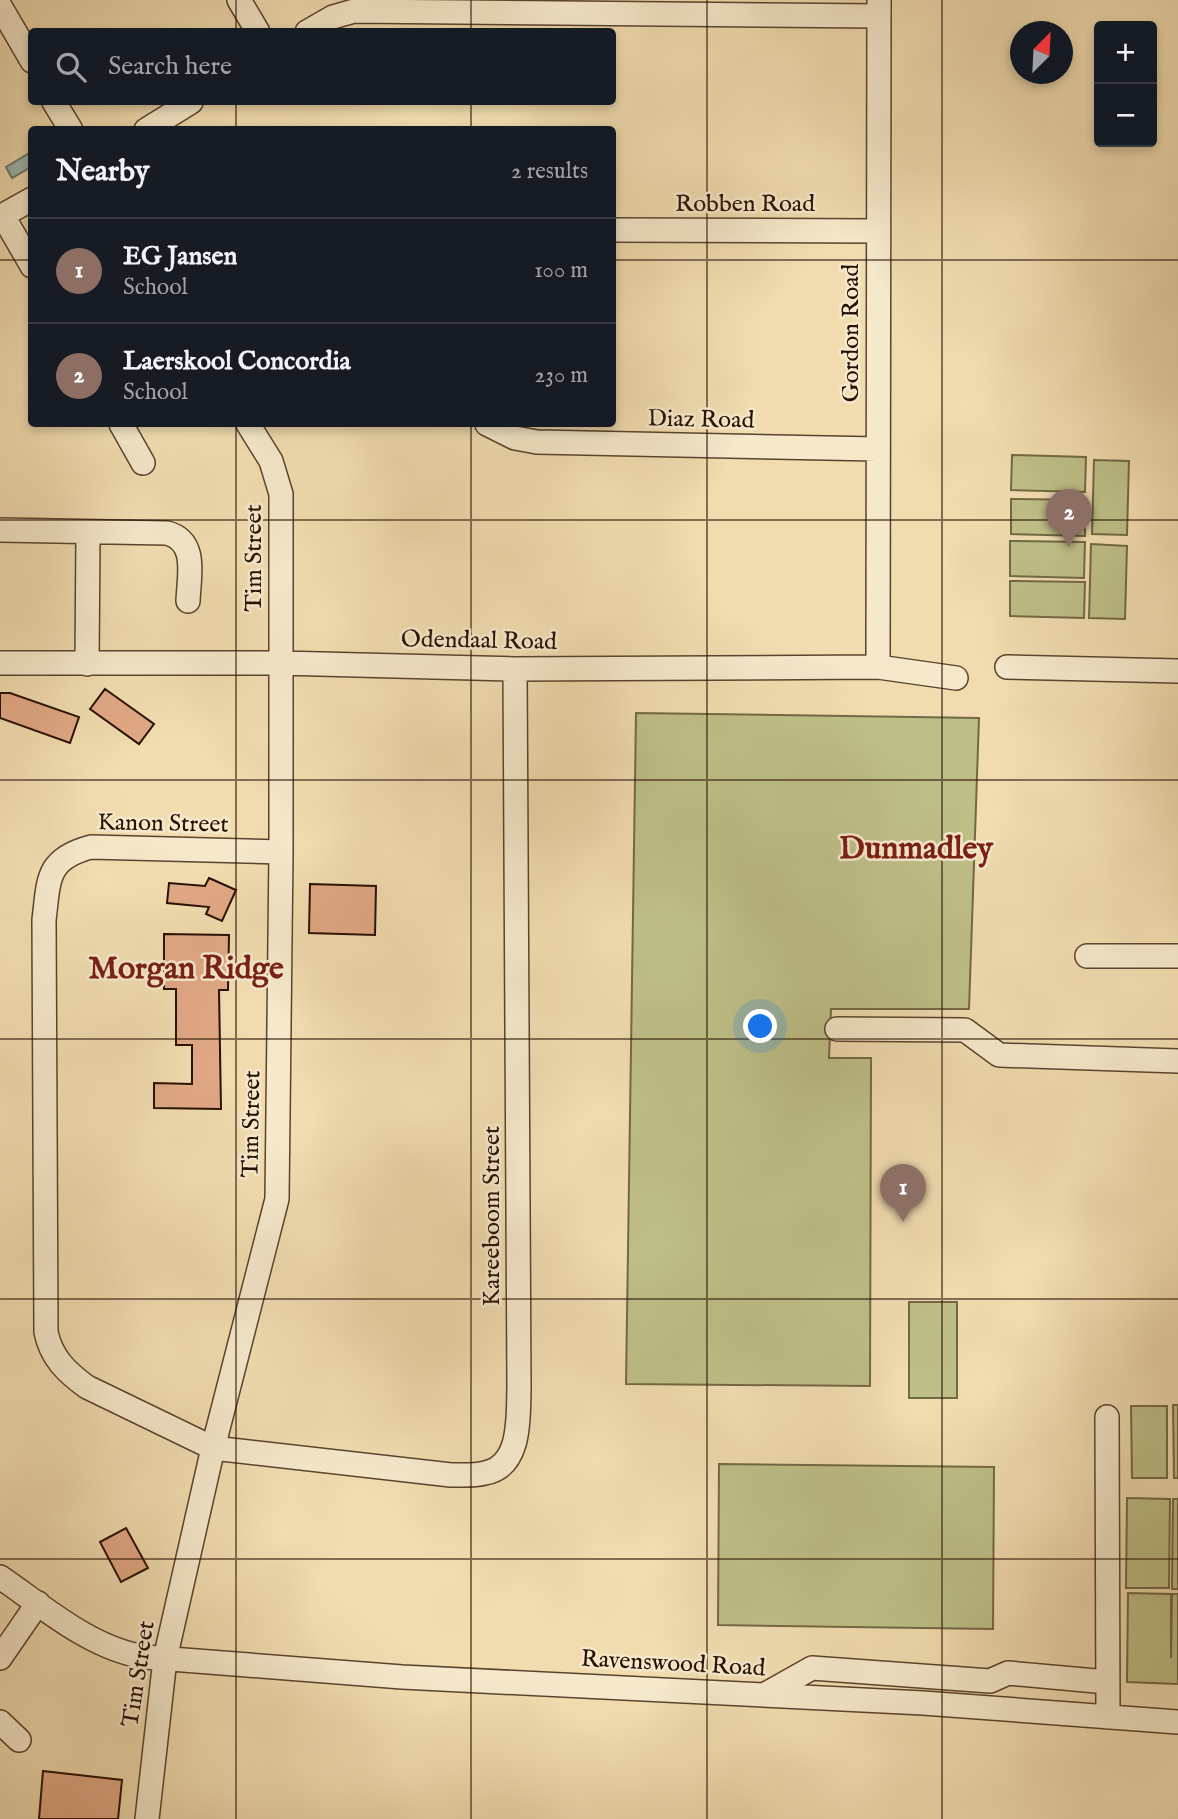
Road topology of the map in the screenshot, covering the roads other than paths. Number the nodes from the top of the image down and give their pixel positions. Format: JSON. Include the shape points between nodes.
{"nodes":[{"id":1,"x":239,"y":0,"type":"edge"},
{"id":2,"x":0,"y":6,"type":"edge"},
{"id":3,"x":879,"y":8,"type":"edge"},
{"id":4,"x":256,"y":28,"type":"edge"},
{"id":5,"x":314,"y":28,"type":"edge"},
{"id":6,"x":28,"y":54,"type":"edge"},
{"id":7,"x":56,"y":105,"type":"edge"},
{"id":8,"x":186,"y":105,"type":"edge"},
{"id":9,"x":69,"y":126,"type":"edge"},
{"id":10,"x":152,"y":126,"type":"edge"},
{"id":11,"x":28,"y":201,"type":"edge"},
{"id":12,"x":1,"y":216,"type":"edge"},
{"id":13,"x":616,"y":230,"type":"edge"},
{"id":14,"x":878,"y":231,"type":"junction"},
{"id":15,"x":28,"y":260,"type":"edge"},
{"id":16,"x":123,"y":427,"type":"edge"},
{"id":17,"x":250,"y":427,"type":"edge"},
{"id":18,"x":492,"y":427,"type":"edge"},
{"id":19,"x":877,"y":449,"type":"junction"},
{"id":20,"x":143,"y":463,"type":"dead end"},
{"id":21,"x":0,"y":530,"type":"edge"},
{"id":22,"x":88,"y":533,"type":"junction"},
{"id":23,"x":188,"y":601,"type":"dead end"},
{"id":24,"x":0,"y":663,"type":"edge"},
{"id":25,"x":281,"y":663,"type":"junction"},
{"id":26,"x":87,"y":664,"type":"junction"},
{"id":27,"x":878,"y":667,"type":"junction"},
{"id":28,"x":1007,"y":667,"type":"dead end"},
{"id":29,"x":515,"y":669,"type":"junction"},
{"id":30,"x":1178,"y":671,"type":"edge"},
{"id":31,"x":956,"y":678,"type":"dead end"},
{"id":32,"x":281,"y":852,"type":"junction"},
{"id":33,"x":1087,"y":956,"type":"dead end"},
{"id":34,"x":1178,"y":956,"type":"edge"},
{"id":35,"x":837,"y":1029,"type":"dead end"},
{"id":36,"x":1178,"y":1062,"type":"edge"},
{"id":37,"x":1107,"y":1417,"type":"dead end"},
{"id":38,"x":213,"y":1448,"type":"junction"},
{"id":39,"x":0,"y":1577,"type":"edge"},
{"id":40,"x":38,"y":1603,"type":"junction"},
{"id":41,"x":0,"y":1658,"type":"edge"},
{"id":42,"x":165,"y":1659,"type":"junction"},
{"id":43,"x":1107,"y":1682,"type":"junction"},
{"id":44,"x":764,"y":1695,"type":"junction"},
{"id":45,"x":1108,"y":1717,"type":"junction"},
{"id":46,"x":1178,"y":1721,"type":"edge"},
{"id":47,"x":0,"y":1722,"type":"edge"},
{"id":48,"x":19,"y":1740,"type":"dead end"},
{"id":49,"x":147,"y":1819,"type":"edge"}],
"edges":[{"from":1,"to":4,"type":"street"},
{"from":2,"to":6,"type":"street"},
{"from":3,"to":5,"type":"street","via":[[354,11]]},
{"from":3,"to":14,"type":"street","name":"Gordon Road"},
{"from":7,"to":9,"type":"street"},
{"from":8,"to":10,"type":"street"},
{"from":11,"to":12,"type":"street"},
{"from":12,"to":15,"type":"street"},
{"from":13,"to":14,"type":"street","name":"Robben Road"},
{"from":14,"to":19,"type":"street","name":"Gordon Road"},
{"from":16,"to":20,"type":"street"},
{"from":17,"to":25,"type":"street","name":"Tim Street","via":[[271,461],[281,494]]},
{"from":18,"to":19,"type":"street","name":"Diaz Road","via":[[537,442]]},
{"from":19,"to":27,"type":"street","name":"Gordon Road"},
{"from":21,"to":22,"type":"street"},
{"from":22,"to":23,"type":"street","via":[[176,535],[188,546]]},
{"from":22,"to":26,"type":"street"},
{"from":24,"to":26,"type":"street","name":"Odendaal Road"},
{"from":25,"to":26,"type":"street","name":"Odendaal Road"},
{"from":25,"to":29,"type":"street","name":"Odendaal Road"},
{"from":25,"to":32,"type":"street","name":"Tim Street"},
{"from":27,"to":29,"type":"street","name":"Odendaal Road"},
{"from":27,"to":31,"type":"street","name":"Odendaal Road"},
{"from":28,"to":30,"type":"street"},
{"from":29,"to":38,"type":"street","name":"Kareeboom Street","via":[[519,1388],[510,1455],[487,1473],[452,1475]]},
{"from":32,"to":38,"type":"street","name":"Tim Street","via":[[277,1199]]},
{"from":32,"to":38,"type":"street","name":"Kanon Street","via":[[91,847],[71,852],[51,874],[44,920],[48,1345],[69,1374],[87,1387]]},
{"from":33,"to":34,"type":"street"},
{"from":35,"to":36,"type":"street","via":[[965,1030],[999,1055]]},
{"from":37,"to":43,"type":"street"},
{"from":38,"to":42,"type":"street","name":"Tim Street"},
{"from":39,"to":40,"type":"street","name":"Ravenswood Road"},
{"from":40,"to":41,"type":"street"},
{"from":40,"to":42,"type":"street","name":"Ravenswood Road","via":[[94,1640],[128,1655]]},
{"from":42,"to":44,"type":"street","name":"Ravenswood Road"},
{"from":42,"to":49,"type":"street","name":"Tim Street"},
{"from":43,"to":44,"type":"street","via":[[1008,1673],[990,1681],[812,1668]]},
{"from":43,"to":45,"type":"street"},
{"from":44,"to":45,"type":"street","name":"Ravenswood Road"},
{"from":45,"to":46,"type":"street","name":"Ravenswood Road"},
{"from":47,"to":48,"type":"street"}]}
